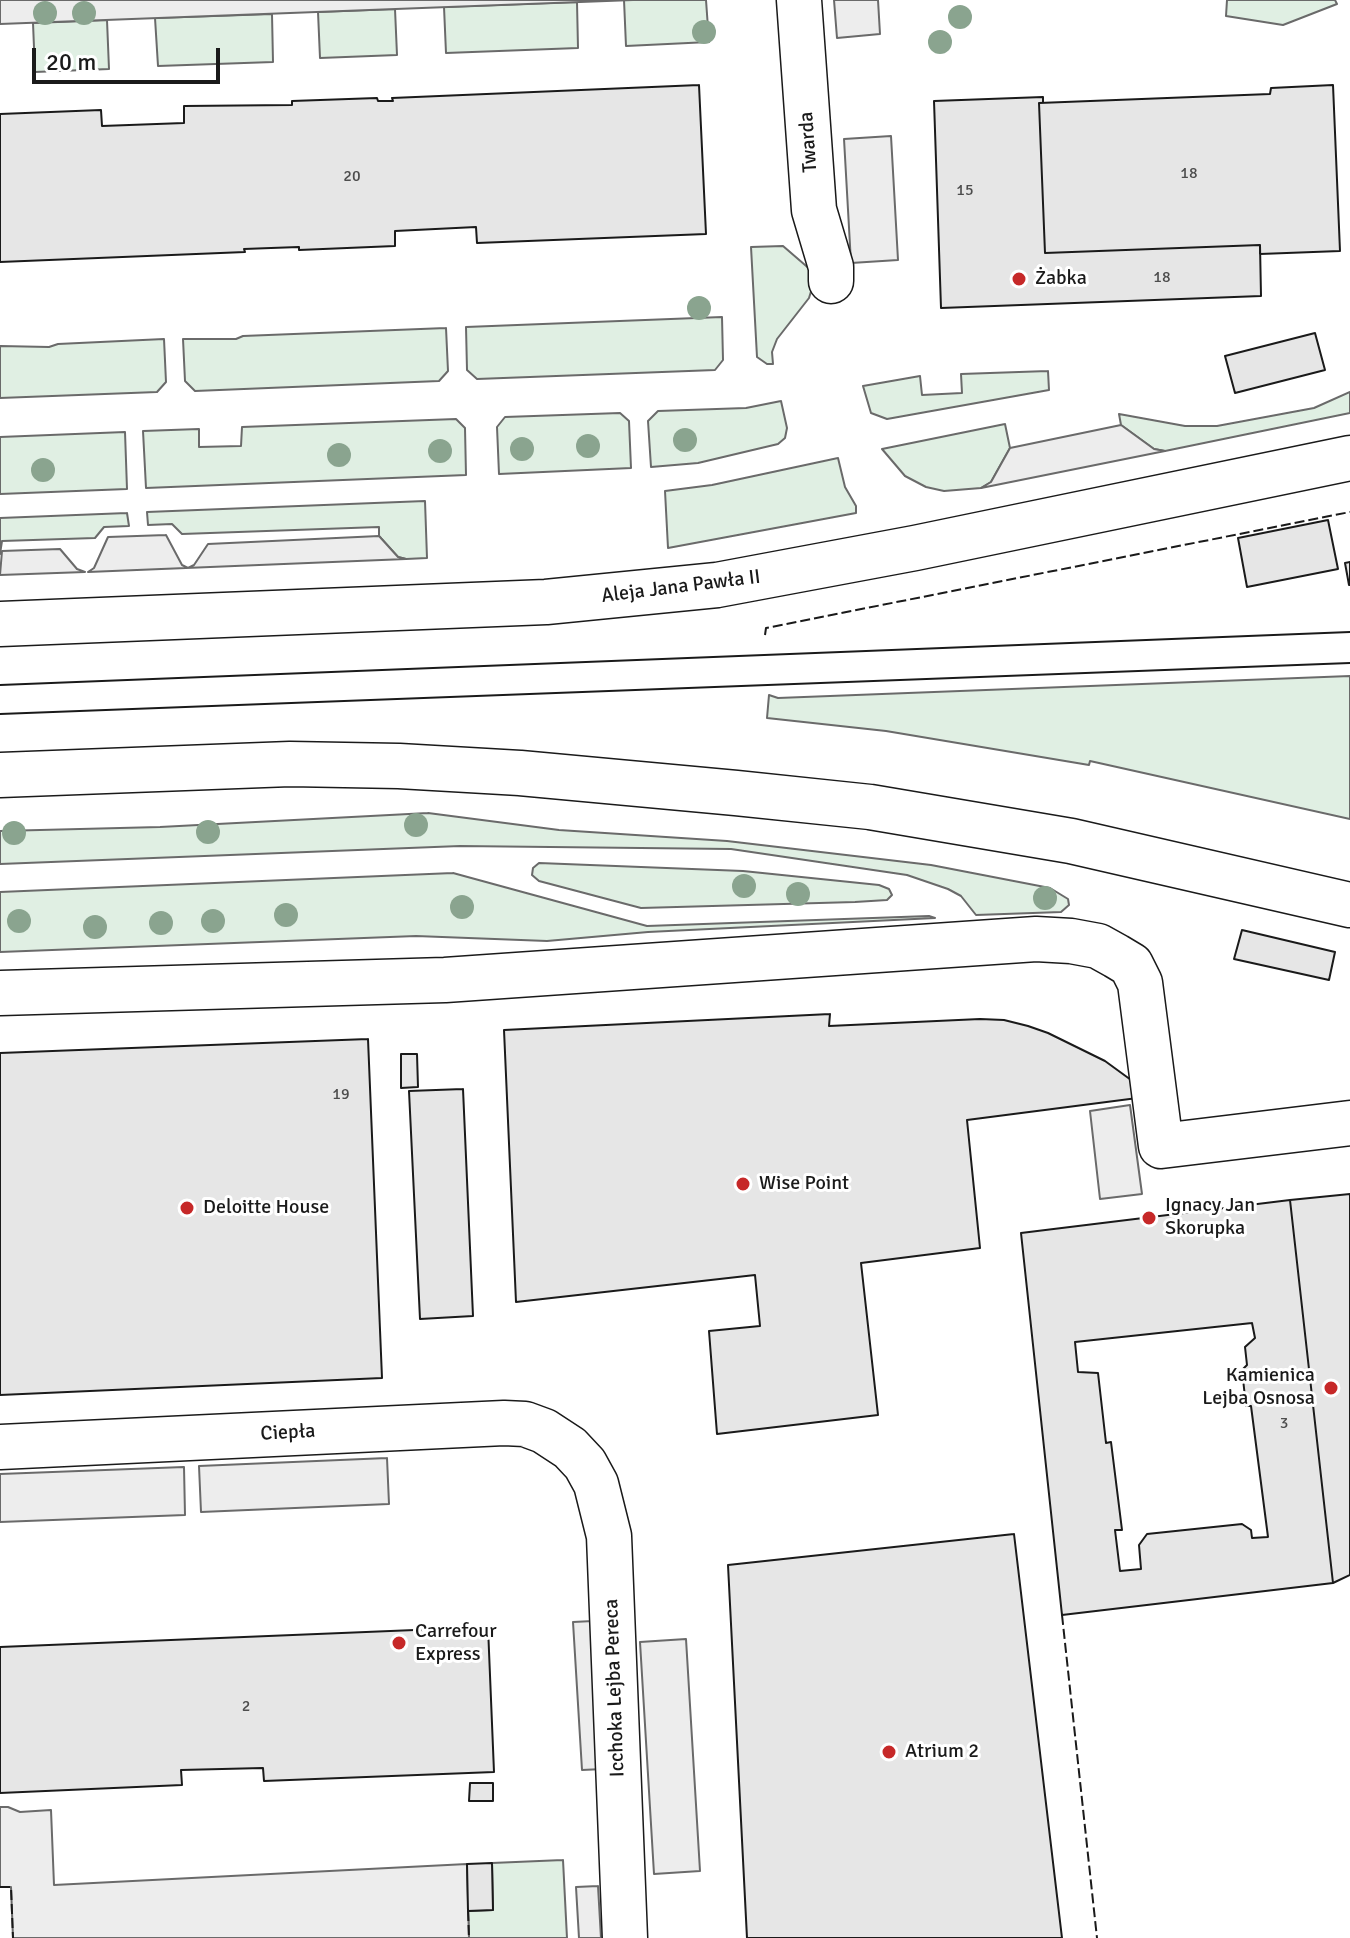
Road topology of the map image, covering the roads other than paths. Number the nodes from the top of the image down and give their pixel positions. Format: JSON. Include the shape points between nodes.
{"nodes":[{"id":1,"x":799,"y":0,"type":"edge"},
{"id":2,"x":831,"y":281,"type":"dead end"},
{"id":3,"x":1350,"y":458,"type":"edge"},
{"id":4,"x":0,"y":624,"type":"edge"},
{"id":5,"x":0,"y":775,"type":"edge"},
{"id":6,"x":1350,"y":905,"type":"edge"},
{"id":7,"x":0,"y":993,"type":"edge"},
{"id":8,"x":1350,"y":1123,"type":"edge"},
{"id":9,"x":0,"y":1447,"type":"edge"},
{"id":10,"x":570,"y":1448,"type":"joint"},
{"id":11,"x":625,"y":1938,"type":"edge"}],
"edges":[{"from":1,"to":2,"type":"main road","name":"Twarda","via":[[814,210]]},
{"from":3,"to":4,"type":"main road","name":"Aleja Jana Pawła II","via":[[703,587],[546,602]]},
{"from":5,"to":6,"type":"main road","via":[[243,765],[399,766],[723,791],[870,807],[1071,841]]},
{"from":7,"to":8,"type":"main road","via":[[445,980],[1036,939],[1071,941],[1098,946],[1131,965],[1140,983],[1161,1146]]},
{"from":9,"to":10,"type":"main road","name":"Ciepła","via":[[504,1423],[544,1431]]},
{"from":10,"to":11,"type":"main road","name":"Icchoka Lejba Pereca","via":[[596,1484],[609,1536]]}]}
